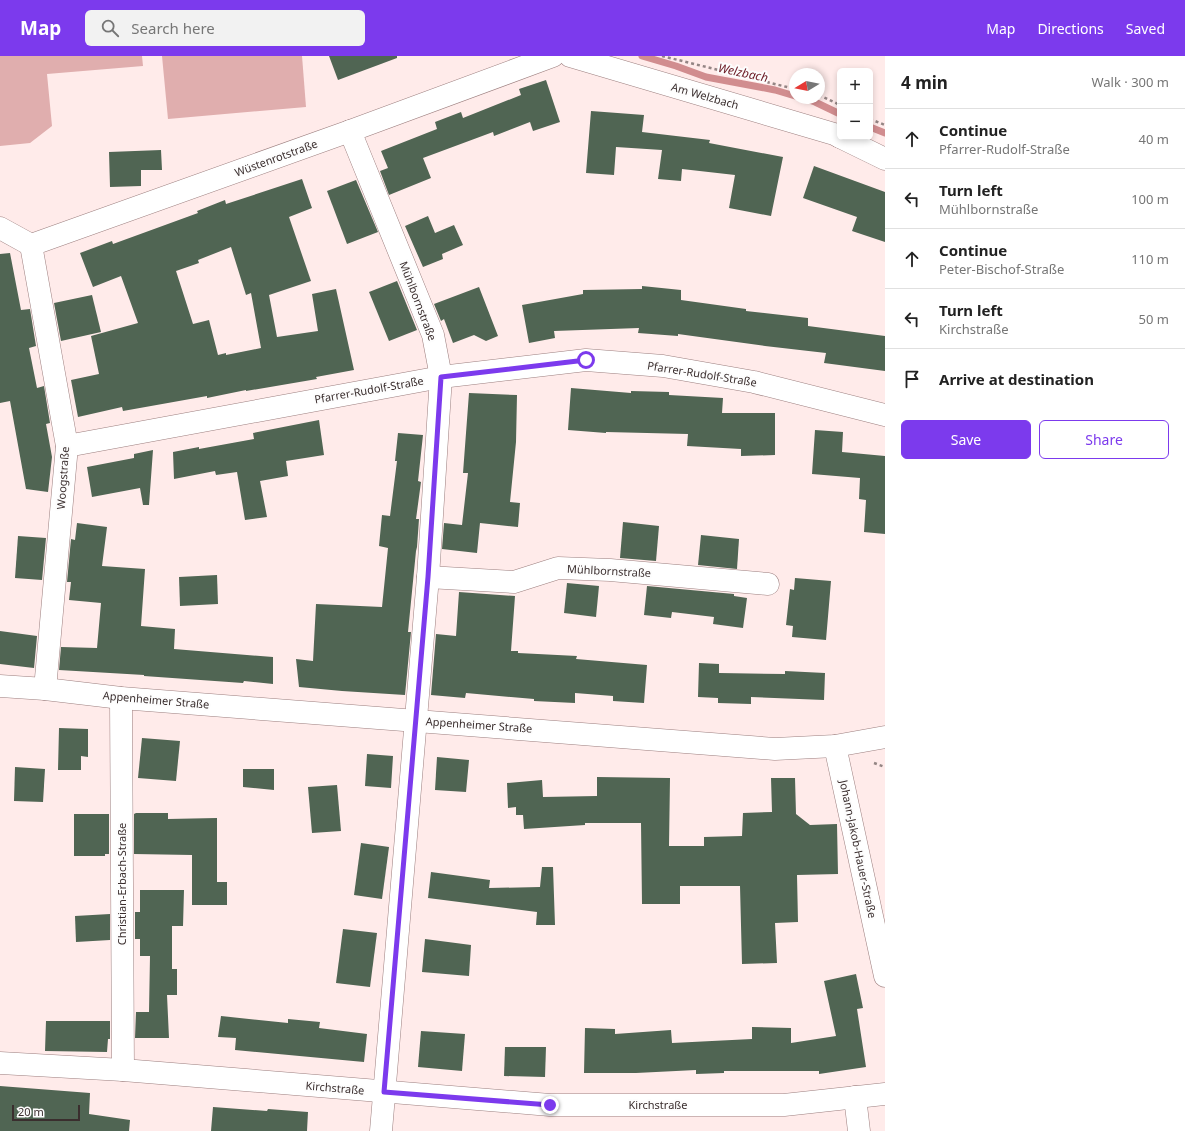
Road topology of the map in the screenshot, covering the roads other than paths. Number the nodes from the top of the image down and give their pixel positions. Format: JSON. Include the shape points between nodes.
{"nodes":[{"id":1,"x":553,"y":56,"type":"edge"},
{"id":2,"x":570,"y":56,"type":"edge"},
{"id":3,"x":350,"y":131,"type":"junction"},
{"id":4,"x":837,"y":136,"type":"edge"},
{"id":5,"x":846,"y":140,"type":"edge"},
{"id":6,"x":885,"y":159,"type":"edge"},
{"id":7,"x":0,"y":228,"type":"edge"},
{"id":8,"x":31,"y":245,"type":"junction"},
{"id":9,"x":441,"y":377,"type":"junction"},
{"id":10,"x":885,"y":415,"type":"edge"},
{"id":11,"x":67,"y":446,"type":"junction"},
{"id":12,"x":428,"y":577,"type":"junction"},
{"id":13,"x":768,"y":584,"type":"dead end"},
{"id":14,"x":0,"y":686,"type":"edge"},
{"id":15,"x":45,"y":689,"type":"junction"},
{"id":16,"x":121,"y":698,"type":"junction"},
{"id":17,"x":416,"y":720,"type":"junction"},
{"id":18,"x":885,"y":737,"type":"edge"},
{"id":19,"x":835,"y":746,"type":"junction"},
{"id":20,"x":885,"y":976,"type":"edge"},
{"id":21,"x":0,"y":1062,"type":"edge"},
{"id":22,"x":122,"y":1070,"type":"junction"},
{"id":23,"x":384,"y":1092,"type":"junction"},
{"id":24,"x":885,"y":1094,"type":"edge"},
{"id":25,"x":856,"y":1097,"type":"junction"},
{"id":26,"x":381,"y":1131,"type":"edge"},
{"id":27,"x":859,"y":1131,"type":"edge"}],
"edges":[{"from":1,"to":3,"type":"street","name":"Wüstenrotstraße"},
{"from":2,"to":4,"type":"street","name":"Am Welzbach"},
{"from":3,"to":8,"type":"street","name":"Wüstenrotstraße"},
{"from":3,"to":9,"type":"street","name":"Mühlbornstraße","via":[[433,335]]},
{"from":5,"to":6,"type":"street","name":"Am Welzbach"},
{"from":7,"to":8,"type":"street"},
{"from":8,"to":11,"type":"street","name":"Woogstraße"},
{"from":9,"to":10,"type":"street","name":"Pfarrer-Rudolf-Straße","via":[[586,360],[663,366],[754,382]]},
{"from":9,"to":11,"type":"street","name":"Pfarrer-Rudolf-Straße"},
{"from":9,"to":12,"type":"street","name":"Mühlbornstraße"},
{"from":11,"to":15,"type":"street","name":"Woogstraße"},
{"from":12,"to":13,"type":"street","name":"Mühlbornstraße","via":[[514,582],[558,568],[566,568]]},
{"from":12,"to":17,"type":"street","name":"Mühlbornstraße"},
{"from":14,"to":15,"type":"street","name":"Appenheimer Straße"},
{"from":15,"to":16,"type":"street","name":"Appenheimer Straße"},
{"from":16,"to":17,"type":"street","name":"Appenheimer Straße"},
{"from":16,"to":22,"type":"street","name":"Christian-Erbach-Straße"},
{"from":17,"to":19,"type":"street","name":"Appenheimer Straße","via":[[775,749]]},
{"from":17,"to":23,"type":"street","name":"Mühlbornstraße"},
{"from":18,"to":19,"type":"street","name":"Appenheimer Straße"},
{"from":19,"to":20,"type":"street","name":"Johann-Jakob-Hauer-Straße"},
{"from":21,"to":22,"type":"street","name":"Kirchstraße"},
{"from":22,"to":23,"type":"street","name":"Kirchstraße"},
{"from":23,"to":25,"type":"street","name":"Kirchstraße","via":[[550,1105],[784,1105]]},
{"from":23,"to":26,"type":"street","name":"Mühlbornstraße"},
{"from":24,"to":25,"type":"street","name":"Kirchstraße"},
{"from":25,"to":27,"type":"street"}]}
